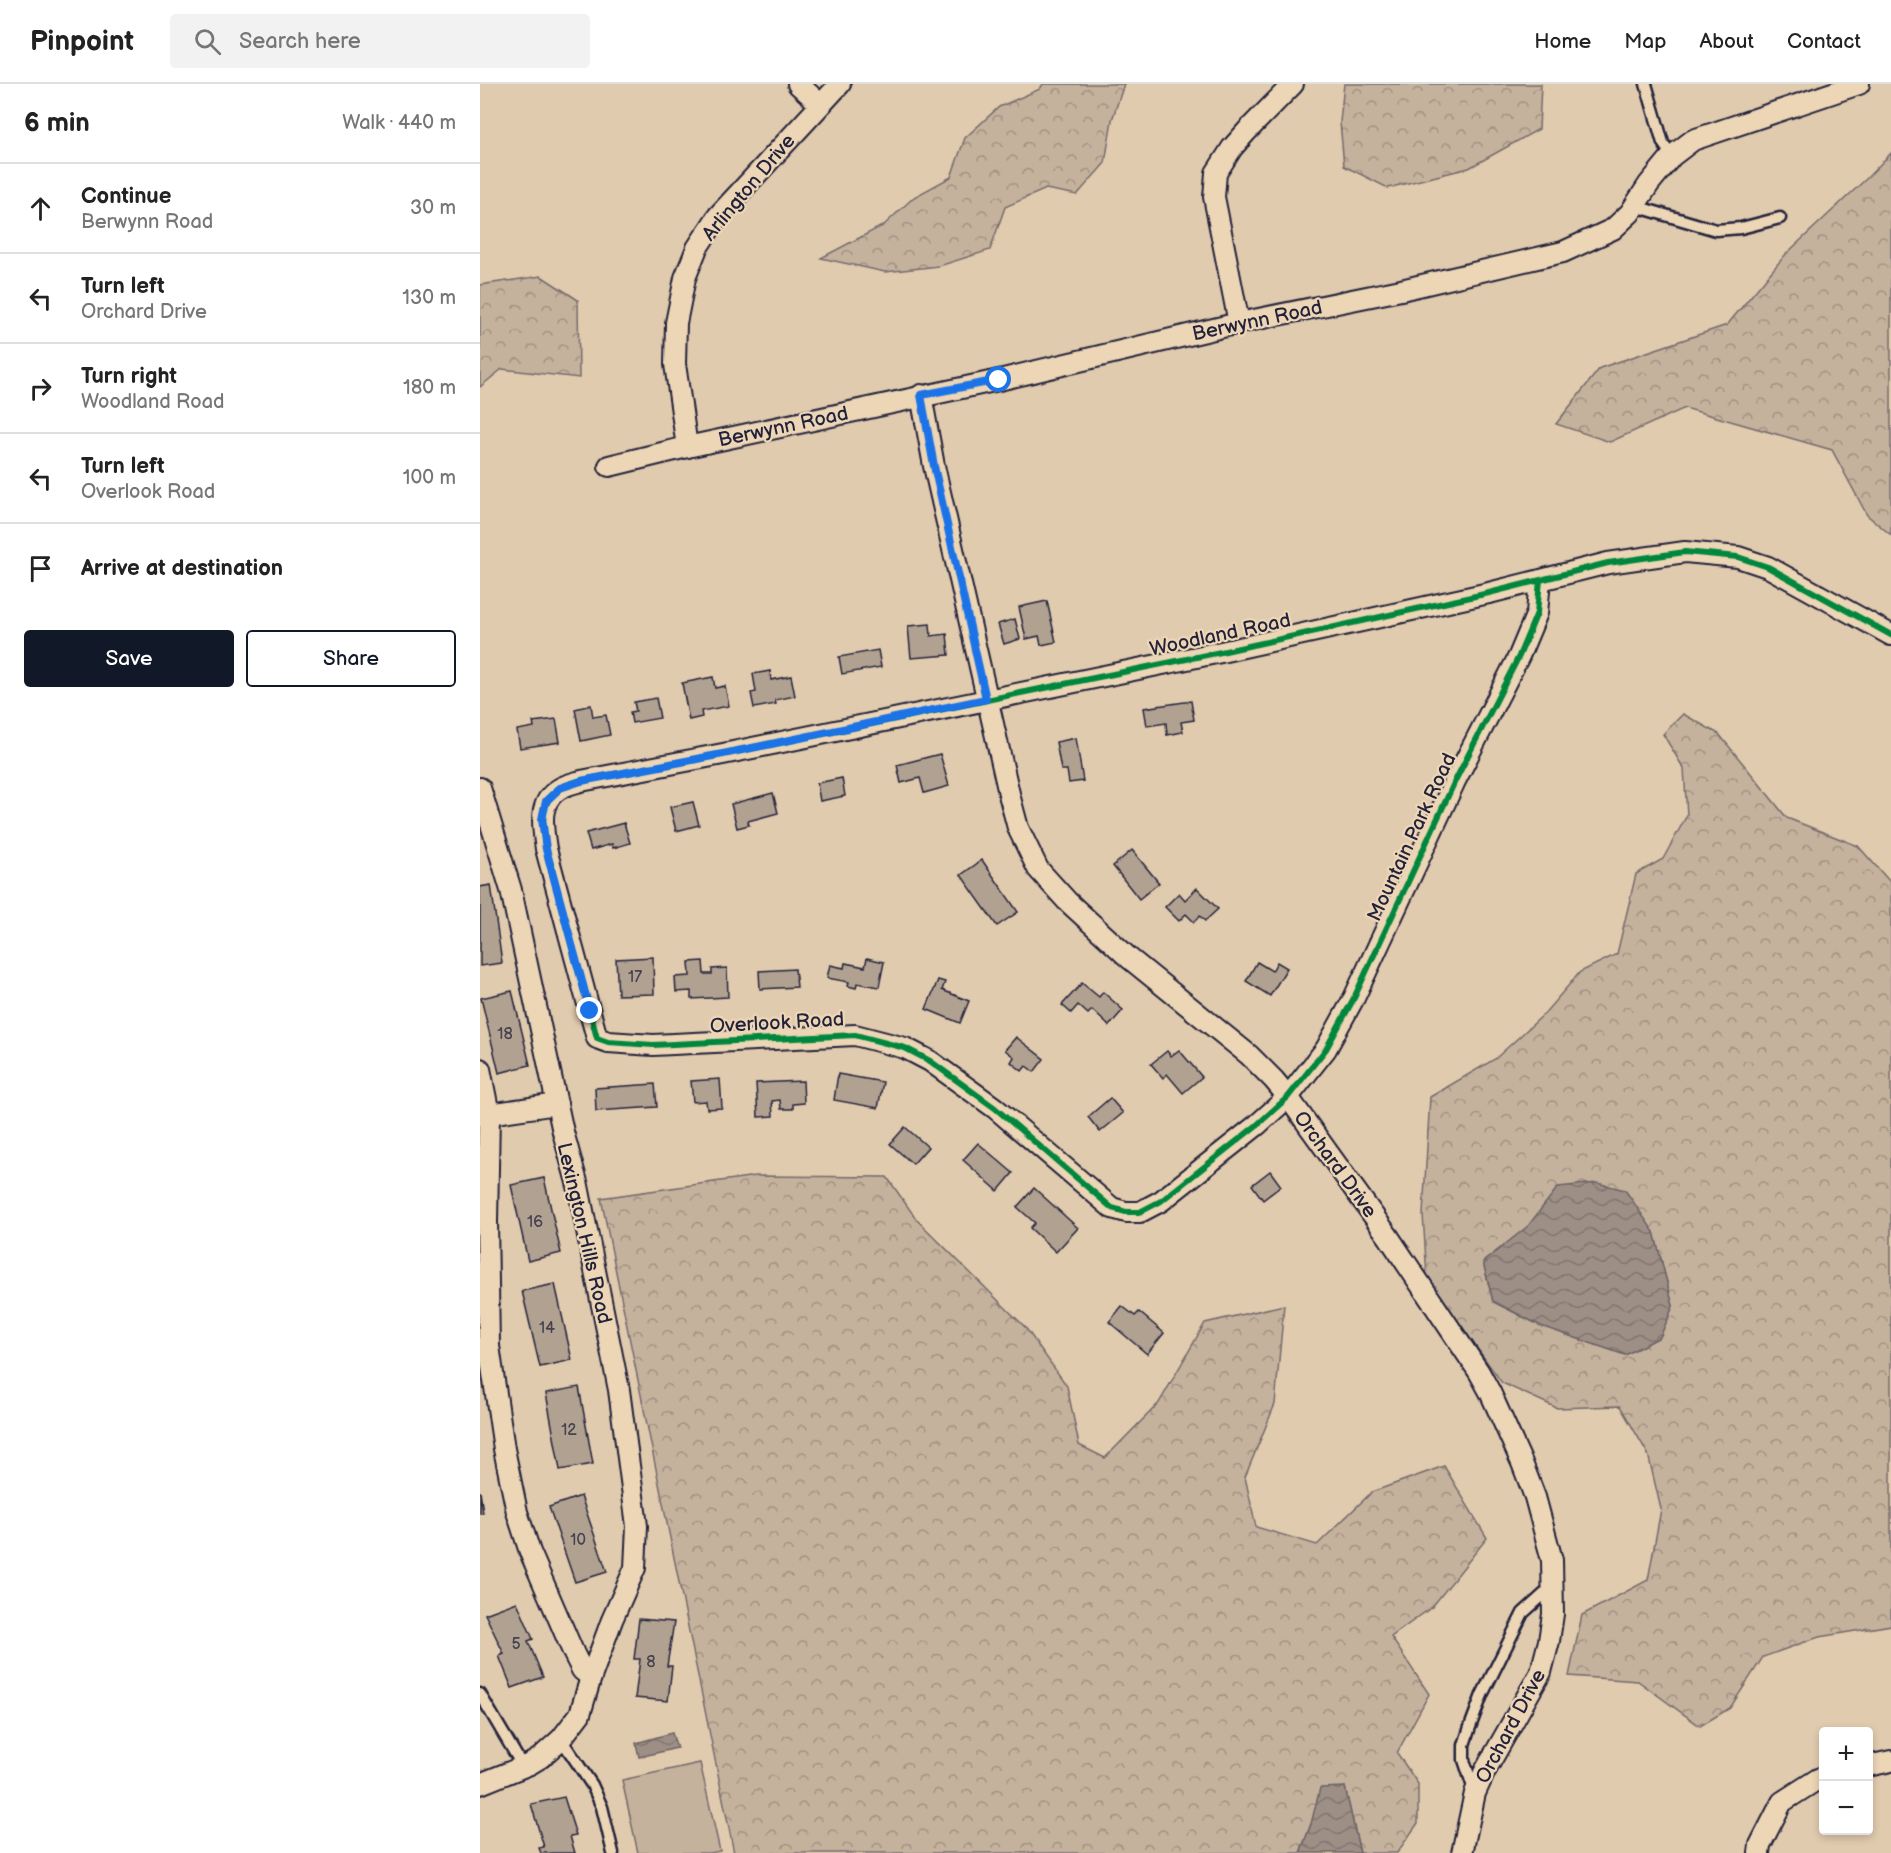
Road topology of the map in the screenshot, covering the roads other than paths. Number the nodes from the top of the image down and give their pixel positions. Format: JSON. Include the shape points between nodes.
{"nodes":[{"id":1,"x":798,"y":84,"type":"edge"},
{"id":2,"x":840,"y":84,"type":"edge"},
{"id":3,"x":1293,"y":84,"type":"edge"},
{"id":4,"x":1646,"y":84,"type":"edge"},
{"id":5,"x":1859,"y":84,"type":"edge"},
{"id":6,"x":820,"y":104,"type":"junction"},
{"id":7,"x":1672,"y":156,"type":"junction"},
{"id":8,"x":1635,"y":206,"type":"junction"},
{"id":9,"x":1780,"y":218,"type":"dead end"},
{"id":10,"x":1239,"y":323,"type":"junction"},
{"id":11,"x":921,"y":395,"type":"junction"},
{"id":12,"x":687,"y":447,"type":"junction"},
{"id":13,"x":609,"y":466,"type":"dead end"},
{"id":14,"x":1540,"y":580,"type":"junction"},
{"id":15,"x":1891,"y":635,"type":"edge"},
{"id":16,"x":986,"y":699,"type":"junction"},
{"id":17,"x":480,"y":788,"type":"edge"},
{"id":18,"x":546,"y":801,"type":"joint"},
{"id":19,"x":480,"y":1069,"type":"edge"},
{"id":20,"x":1288,"y":1097,"type":"junction"},
{"id":21,"x":557,"y":1104,"type":"junction"},
{"id":22,"x":489,"y":1114,"type":"junction"},
{"id":23,"x":483,"y":1217,"type":"edge"},
{"id":24,"x":484,"y":1326,"type":"edge"},
{"id":25,"x":1554,"y":1586,"type":"junction"},
{"id":26,"x":591,"y":1677,"type":"junction"},
{"id":27,"x":480,"y":1694,"type":"edge"},
{"id":28,"x":561,"y":1739,"type":"junction"},
{"id":29,"x":1891,"y":1761,"type":"edge"},
{"id":30,"x":1873,"y":1765,"type":"edge"},
{"id":31,"x":524,"y":1767,"type":"junction"},
{"id":32,"x":1819,"y":1779,"type":"edge"},
{"id":33,"x":480,"y":1784,"type":"edge"},
{"id":34,"x":1475,"y":1793,"type":"junction"},
{"id":35,"x":613,"y":1853,"type":"edge"},
{"id":36,"x":1461,"y":1853,"type":"edge"},
{"id":37,"x":1759,"y":1853,"type":"edge"}],
"edges":[{"from":1,"to":6,"type":"street"},
{"from":2,"to":6,"type":"street","name":"Arlington Drive"},
{"from":3,"to":10,"type":"street","via":[[1247,131],[1216,173],[1214,197]]},
{"from":4,"to":7,"type":"lane","via":[[1663,143]]},
{"from":5,"to":7,"type":"street","name":"Berwynn Road","via":[[1693,140]]},
{"from":6,"to":12,"type":"street","name":"Arlington Drive","via":[[718,216],[697,248],[685,278],[676,323],[675,364]]},
{"from":7,"to":8,"type":"street","name":"Berwynn Road"},
{"from":8,"to":9,"type":"lane","via":[[1716,230]]},
{"from":8,"to":10,"type":"street","name":"Berwynn Road","via":[[1613,229],[1563,252],[1401,291]]},
{"from":10,"to":11,"type":"street","name":"Berwynn Road"},
{"from":11,"to":12,"type":"street","name":"Berwynn Road"},
{"from":11,"to":16,"type":"street","name":"Orchard Drive"},
{"from":12,"to":13,"type":"street","name":"Berwynn Road"},
{"from":14,"to":15,"type":"street","name":"Woodland Road","via":[[1608,563],[1685,552],[1738,557],[1768,567]]},
{"from":14,"to":16,"type":"street","name":"Woodland Road","via":[[1221,652]]},
{"from":14,"to":20,"type":"street","name":"Mountain Park Road","via":[[1537,613],[1519,656],[1455,781],[1354,998],[1326,1049]]},
{"from":16,"to":18,"type":"street","name":"Woodland Road","via":[[581,781],[560,788]]},
{"from":16,"to":20,"type":"street","name":"Orchard Drive","via":[[1018,828],[1038,869],[1129,958],[1250,1055]]},
{"from":17,"to":21,"type":"street","name":"Lexington Hills Road","via":[[511,890]]},
{"from":18,"to":20,"type":"street","name":"Overlook Road","via":[[542,819],[546,849],[597,1038],[653,1045],[855,1035],[905,1048],[986,1101],[1112,1208],[1126,1212],[1140,1212],[1161,1201]]},
{"from":19,"to":22,"type":"street"},
{"from":20,"to":25,"type":"street","name":"Orchard Drive","via":[[1388,1236],[1490,1392],[1535,1497],[1552,1560]]},
{"from":21,"to":22,"type":"street"},
{"from":21,"to":26,"type":"street","name":"Lexington Hills Road","via":[[578,1186],[619,1390],[637,1526],[635,1568]]},
{"from":22,"to":23,"type":"street"},
{"from":23,"to":24,"type":"street"},
{"from":24,"to":26,"type":"street","via":[[517,1512],[574,1654],[582,1670]]},
{"from":25,"to":34,"type":"street","name":"Orchard Drive","via":[[1549,1641],[1541,1672]]},
{"from":25,"to":34,"type":"lane","via":[[1523,1613],[1482,1695],[1464,1745],[1464,1760]]},
{"from":26,"to":28,"type":"street","name":"Lexington Hills Road","via":[[580,1714]]},
{"from":27,"to":31,"type":"lane"},
{"from":28,"to":31,"type":"street","name":"Lexington Hills Road"},
{"from":28,"to":35,"type":"lane","via":[[592,1785],[602,1807]]},
{"from":29,"to":30,"type":"street"},
{"from":31,"to":33,"type":"street","name":"Lexington Hills Road"},
{"from":32,"to":37,"type":"street","via":[[1782,1802]]},
{"from":34,"to":36,"type":"street","name":"Orchard Drive"}]}
